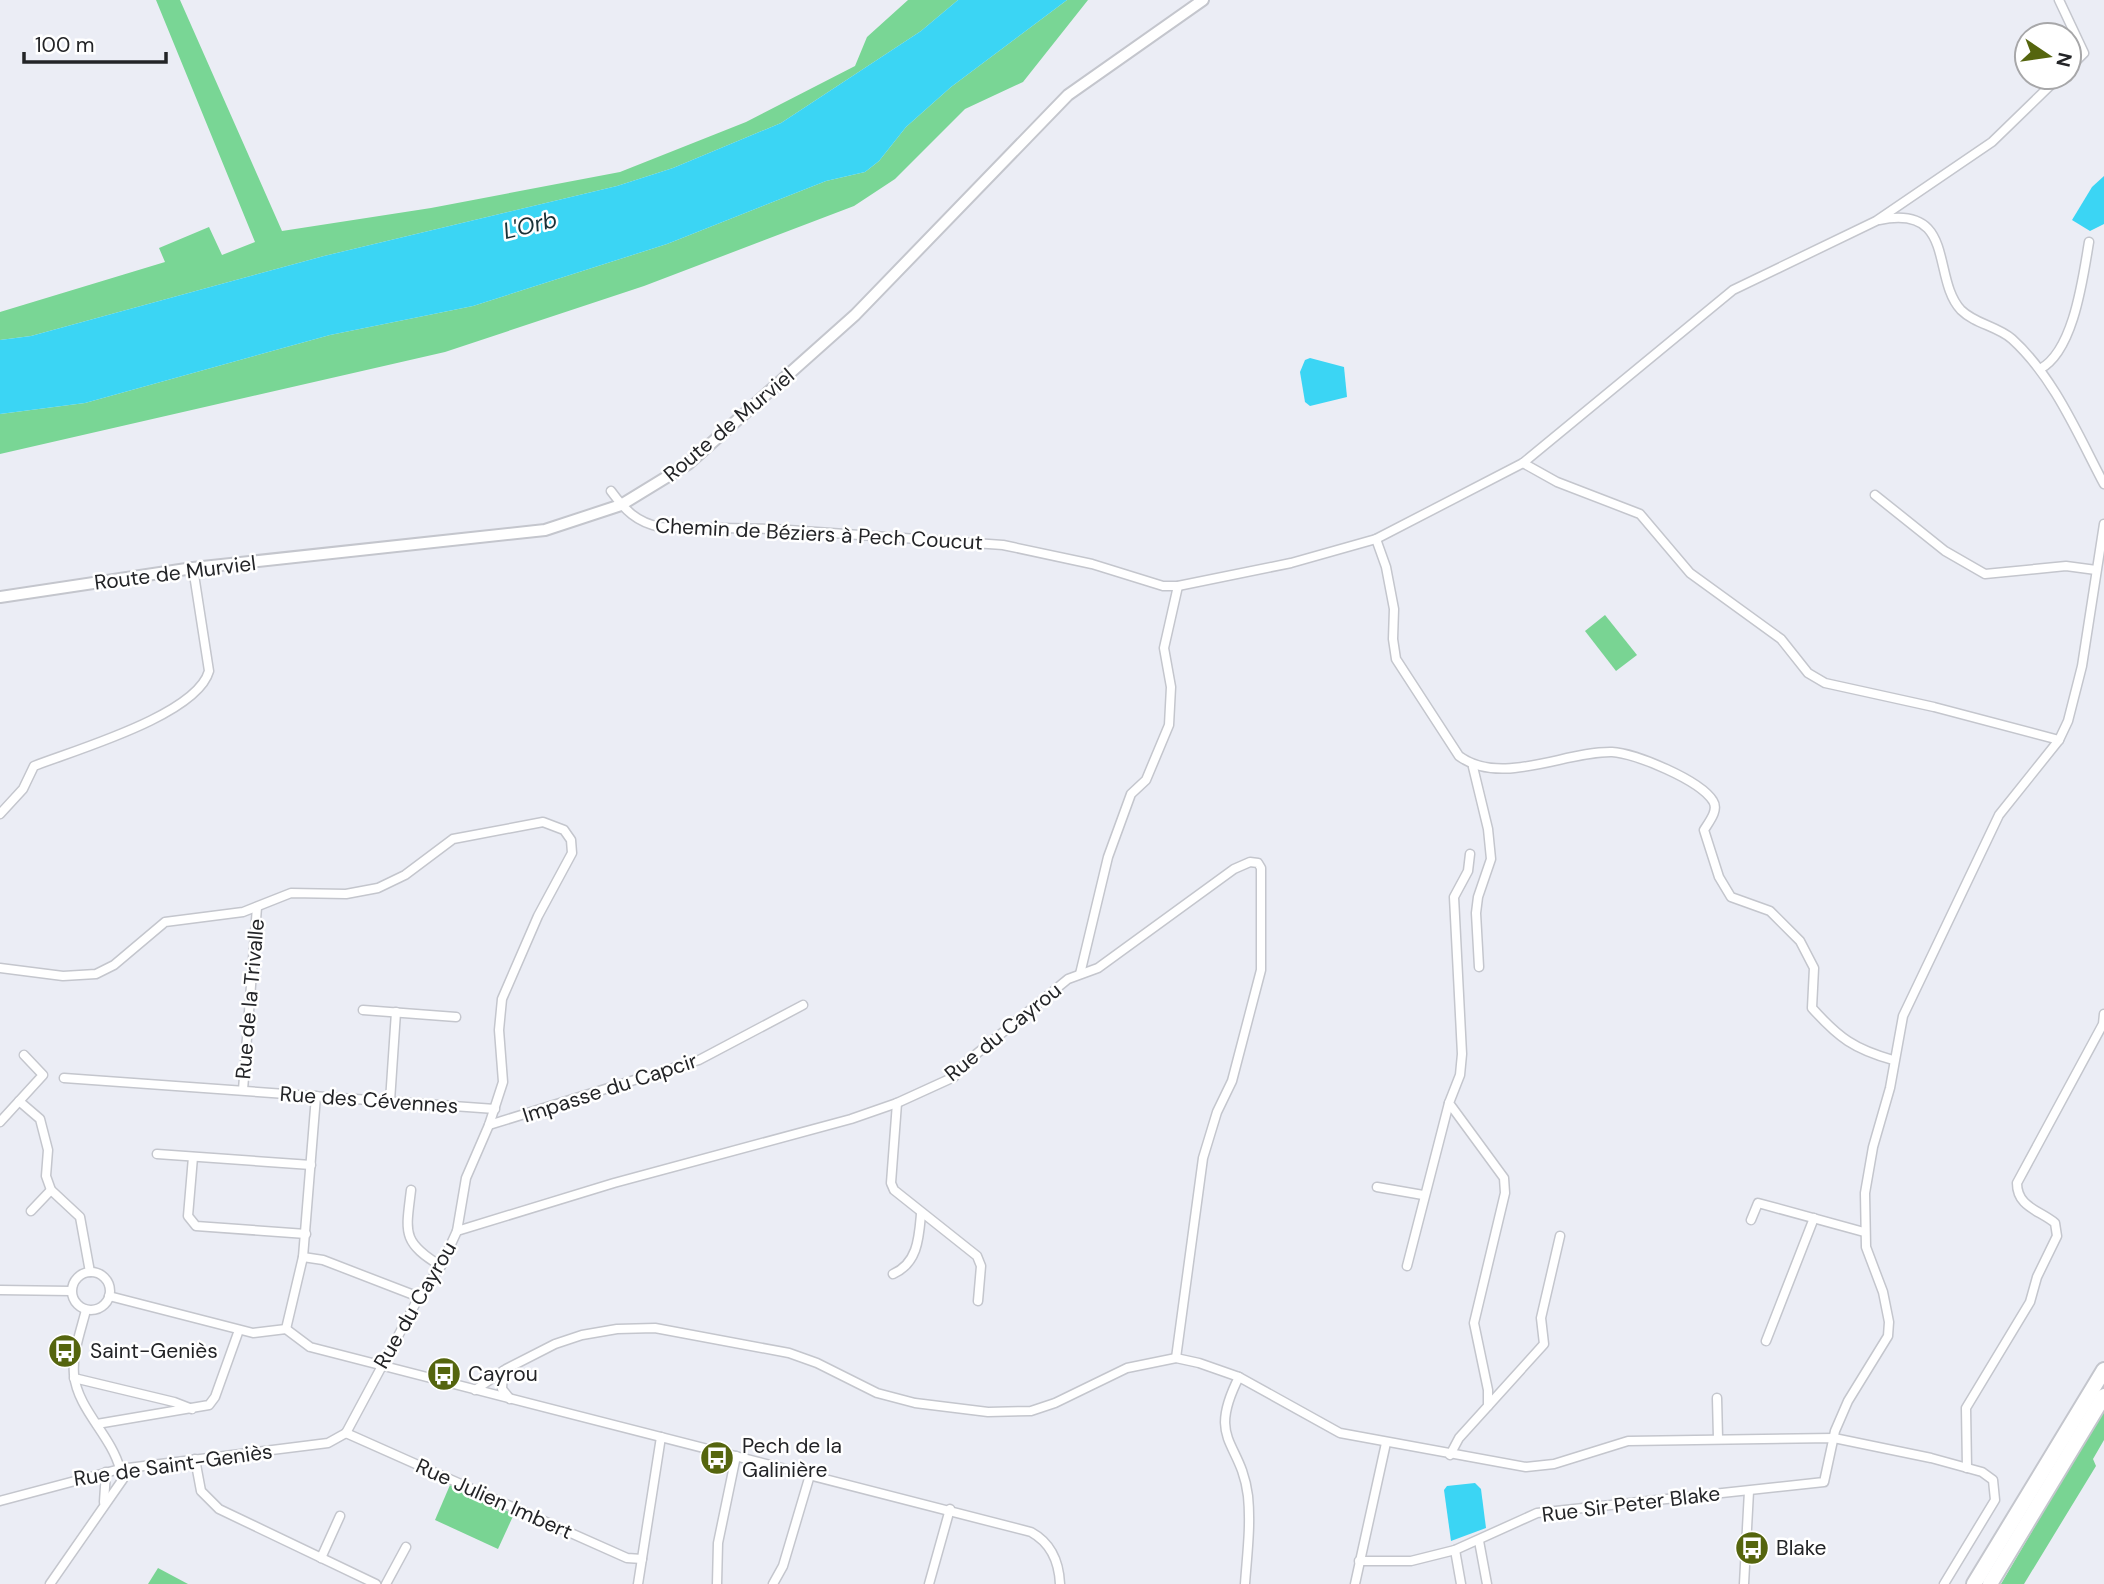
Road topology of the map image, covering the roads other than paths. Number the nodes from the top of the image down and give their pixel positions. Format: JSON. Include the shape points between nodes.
{"nodes":[{"id":1,"x":1203,"y":0,"type":"edge"},
{"id":2,"x":2059,"y":0,"type":"edge"},
{"id":3,"x":2069,"y":21,"type":"edge"},
{"id":4,"x":2045,"y":91,"type":"edge"},
{"id":5,"x":1877,"y":221,"type":"junction"},
{"id":6,"x":2089,"y":242,"type":"dead end"},
{"id":7,"x":2040,"y":369,"type":"junction"},
{"id":8,"x":1523,"y":463,"type":"junction"},
{"id":9,"x":2104,"y":484,"type":"edge"},
{"id":10,"x":611,"y":491,"type":"dead end"},
{"id":11,"x":1875,"y":495,"type":"dead end"},
{"id":12,"x":621,"y":505,"type":"junction"},
{"id":13,"x":2104,"y":524,"type":"edge"},
{"id":14,"x":1376,"y":539,"type":"junction"},
{"id":15,"x":194,"y":568,"type":"junction"},
{"id":16,"x":2096,"y":570,"type":"junction"},
{"id":17,"x":1178,"y":586,"type":"junction"},
{"id":18,"x":0,"y":597,"type":"edge"},
{"id":19,"x":2059,"y":740,"type":"junction"},
{"id":20,"x":1473,"y":767,"type":"junction"},
{"id":21,"x":0,"y":814,"type":"edge"},
{"id":22,"x":1470,"y":854,"type":"dead end"},
{"id":23,"x":257,"y":907,"type":"junction"},
{"id":24,"x":1479,"y":967,"type":"dead end"},
{"id":25,"x":0,"y":968,"type":"edge"},
{"id":26,"x":1080,"y":974,"type":"junction"},
{"id":27,"x":803,"y":1005,"type":"dead end"},
{"id":28,"x":363,"y":1010,"type":"dead end"},
{"id":29,"x":396,"y":1012,"type":"junction"},
{"id":30,"x":2104,"y":1014,"type":"edge"},
{"id":31,"x":456,"y":1017,"type":"dead end"},
{"id":32,"x":2104,"y":1024,"type":"edge"},
{"id":33,"x":24,"y":1055,"type":"dead end"},
{"id":34,"x":1893,"y":1060,"type":"junction"},
{"id":35,"x":64,"y":1078,"type":"dead end"},
{"id":36,"x":243,"y":1090,"type":"junction"},
{"id":37,"x":316,"y":1096,"type":"junction"},
{"id":38,"x":19,"y":1101,"type":"junction"},
{"id":39,"x":390,"y":1101,"type":"junction"},
{"id":40,"x":897,"y":1103,"type":"junction"},
{"id":41,"x":1449,"y":1103,"type":"junction"},
{"id":42,"x":495,"y":1109,"type":"junction"},
{"id":43,"x":0,"y":1122,"type":"edge"},
{"id":44,"x":489,"y":1125,"type":"junction"},
{"id":45,"x":157,"y":1154,"type":"dead end"},
{"id":46,"x":194,"y":1157,"type":"junction"},
{"id":47,"x":311,"y":1166,"type":"junction"},
{"id":48,"x":1377,"y":1187,"type":"dead end"},
{"id":49,"x":51,"y":1190,"type":"junction"},
{"id":50,"x":411,"y":1190,"type":"dead end"},
{"id":51,"x":1423,"y":1195,"type":"junction"},
{"id":52,"x":31,"y":1211,"type":"dead end"},
{"id":53,"x":921,"y":1214,"type":"junction"},
{"id":54,"x":1814,"y":1218,"type":"junction"},
{"id":55,"x":1751,"y":1220,"type":"dead end"},
{"id":56,"x":457,"y":1231,"type":"junction"},
{"id":57,"x":1864,"y":1232,"type":"junction"},
{"id":58,"x":306,"y":1234,"type":"junction"},
{"id":59,"x":1560,"y":1236,"type":"dead end"},
{"id":60,"x":303,"y":1257,"type":"junction"},
{"id":61,"x":441,"y":1266,"type":"junction"},
{"id":62,"x":1407,"y":1266,"type":"dead end"},
{"id":63,"x":90,"y":1272,"type":"junction"},
{"id":64,"x":893,"y":1274,"type":"dead end"},
{"id":65,"x":0,"y":1290,"type":"edge"},
{"id":66,"x":71,"y":1291,"type":"junction"},
{"id":67,"x":109,"y":1296,"type":"junction"},
{"id":68,"x":419,"y":1297,"type":"junction"},
{"id":69,"x":978,"y":1301,"type":"dead end"},
{"id":70,"x":86,"y":1310,"type":"junction"},
{"id":71,"x":286,"y":1329,"type":"junction"},
{"id":72,"x":239,"y":1330,"type":"junction"},
{"id":73,"x":1766,"y":1341,"type":"dead end"},
{"id":74,"x":1175,"y":1358,"type":"junction"},
{"id":75,"x":380,"y":1365,"type":"junction"},
{"id":76,"x":2104,"y":1370,"type":"edge"},
{"id":77,"x":503,"y":1371,"type":"junction"},
{"id":78,"x":1240,"y":1377,"type":"junction"},
{"id":79,"x":74,"y":1378,"type":"junction"},
{"id":80,"x":475,"y":1390,"type":"junction"},
{"id":81,"x":2104,"y":1396,"type":"edge"},
{"id":82,"x":1717,"y":1398,"type":"dead end"},
{"id":83,"x":510,"y":1399,"type":"junction"},
{"id":84,"x":1488,"y":1406,"type":"junction"},
{"id":85,"x":192,"y":1409,"type":"junction"},
{"id":86,"x":97,"y":1424,"type":"junction"},
{"id":87,"x":346,"y":1433,"type":"junction"},
{"id":88,"x":661,"y":1437,"type":"junction"},
{"id":89,"x":1718,"y":1438,"type":"junction"},
{"id":90,"x":1833,"y":1438,"type":"junction"},
{"id":91,"x":1386,"y":1443,"type":"junction"},
{"id":92,"x":1450,"y":1455,"type":"junction"},
{"id":93,"x":736,"y":1456,"type":"junction"},
{"id":94,"x":195,"y":1459,"type":"junction"},
{"id":95,"x":1967,"y":1468,"type":"junction"},
{"id":96,"x":122,"y":1469,"type":"junction"},
{"id":97,"x":106,"y":1472,"type":"junction"},
{"id":98,"x":810,"y":1475,"type":"junction"},
{"id":99,"x":1749,"y":1491,"type":"junction"},
{"id":100,"x":0,"y":1501,"type":"edge"},
{"id":101,"x":102,"y":1508,"type":"junction"},
{"id":102,"x":950,"y":1509,"type":"junction"},
{"id":103,"x":340,"y":1516,"type":"dead end"},
{"id":104,"x":1479,"y":1541,"type":"junction"},
{"id":105,"x":405,"y":1546,"type":"dead end"},
{"id":106,"x":1455,"y":1550,"type":"junction"},
{"id":107,"x":321,"y":1558,"type":"junction"},
{"id":108,"x":642,"y":1559,"type":"junction"},
{"id":109,"x":1359,"y":1561,"type":"junction"},
{"id":110,"x":50,"y":1584,"type":"edge"},
{"id":111,"x":376,"y":1584,"type":"edge"},
{"id":112,"x":386,"y":1584,"type":"edge"},
{"id":113,"x":638,"y":1584,"type":"edge"},
{"id":114,"x":717,"y":1584,"type":"edge"},
{"id":115,"x":772,"y":1584,"type":"edge"},
{"id":116,"x":929,"y":1584,"type":"edge"},
{"id":117,"x":1060,"y":1584,"type":"edge"},
{"id":118,"x":1245,"y":1584,"type":"edge"},
{"id":119,"x":1354,"y":1584,"type":"edge"},
{"id":120,"x":1461,"y":1584,"type":"edge"},
{"id":121,"x":1487,"y":1584,"type":"edge"},
{"id":122,"x":1744,"y":1584,"type":"edge"},
{"id":123,"x":1944,"y":1584,"type":"edge"},
{"id":124,"x":1974,"y":1584,"type":"edge"},
{"id":125,"x":1990,"y":1584,"type":"edge"}],
"edges":[{"from":1,"to":12,"type":"main road","name":"Route de Murviel","via":[[1068,95],[855,315],[688,464]]},
{"from":2,"to":3,"type":"street"},
{"from":4,"to":5,"type":"street","name":"Chemin de Béziers à Pech Coucut","via":[[1992,142]]},
{"from":5,"to":7,"type":"street","via":[[1910,219],[1934,235],[1961,310],[2010,337]]},
{"from":5,"to":8,"type":"street","name":"Chemin de Béziers à Pech Coucut","via":[[1733,290]]},
{"from":6,"to":7,"type":"street","via":[[2077,303],[2062,347]]},
{"from":7,"to":9,"type":"street"},
{"from":8,"to":14,"type":"street","name":"Chemin de Béziers à Pech Coucut"},
{"from":8,"to":19,"type":"street","via":[[1557,482],[1640,514],[1690,573],[1781,639],[1808,673],[1825,683]]},
{"from":10,"to":12,"type":"street","name":"Chemin de Béziers à Pech Coucut"},
{"from":11,"to":16,"type":"street","via":[[1945,551],[1985,574],[2066,566]]},
{"from":12,"to":15,"type":"main road","name":"Route de Murviel","via":[[545,530]]},
{"from":12,"to":17,"type":"street","name":"Chemin de Béziers à Pech Coucut","via":[[644,523],[660,527],[774,529],[1003,544],[1163,586]]},
{"from":13,"to":16,"type":"street"},
{"from":14,"to":17,"type":"street","name":"Chemin de Béziers à Pech Coucut","via":[[1291,563]]},
{"from":14,"to":20,"type":"street","via":[[1387,567],[1396,659],[1459,756]]},
{"from":15,"to":18,"type":"main road","name":"Route de Murviel"},
{"from":15,"to":21,"type":"street","via":[[209,671],[206,682],[148,723],[34,766],[23,789]]},
{"from":16,"to":19,"type":"street","via":[[2082,666]]},
{"from":17,"to":26,"type":"street","via":[[1164,648],[1171,687],[1169,725],[1146,780],[1131,794],[1108,857]]},
{"from":19,"to":34,"type":"street","via":[[1999,816],[1911,995]]},
{"from":20,"to":24,"type":"street","via":[[1491,859],[1477,905]]},
{"from":20,"to":34,"type":"street","via":[[1559,762],[1616,752],[1664,768],[1698,788],[1714,801],[1715,810],[1704,830],[1719,877],[1731,897],[1770,911],[1800,941],[1814,968],[1812,1009],[1828,1026],[1844,1042]]},
{"from":22,"to":41,"type":"street","via":[[1468,871],[1454,897],[1462,1054],[1460,1076]]},
{"from":23,"to":25,"type":"street","via":[[165,922],[114,965],[96,974],[63,976]]},
{"from":23,"to":36,"type":"street","name":"Rue de la Trivalle"},
{"from":23,"to":42,"type":"street","via":[[291,893],[346,894],[378,888],[405,875],[453,839],[543,822],[564,830],[572,853],[502,999],[503,1082]]},
{"from":26,"to":40,"type":"street","name":"Rue du Cayrou","via":[[1016,1020],[954,1077]]},
{"from":26,"to":74,"type":"street","name":"Rue du Cayrou","via":[[1098,968],[1234,869],[1258,863],[1261,970],[1232,1081],[1203,1158]]},
{"from":27,"to":44,"type":"street","name":"Impasse du Capcir","via":[[687,1065]]},
{"from":28,"to":29,"type":"street"},
{"from":29,"to":31,"type":"street"},
{"from":29,"to":39,"type":"street"},
{"from":30,"to":32,"type":"street"},
{"from":32,"to":95,"type":"street","via":[[2017,1183],[2022,1203],[2055,1223],[2057,1236],[2030,1302],[1966,1408]]},
{"from":33,"to":38,"type":"street","via":[[43,1075]]},
{"from":34,"to":57,"type":"street","via":[[1865,1193]]},
{"from":35,"to":36,"type":"street","name":"Rue des Cévennes"},
{"from":36,"to":37,"type":"street","name":"Rue des Cévennes"},
{"from":37,"to":39,"type":"street","name":"Rue des Cévennes"},
{"from":37,"to":47,"type":"street"},
{"from":38,"to":43,"type":"street"},
{"from":38,"to":49,"type":"street","via":[[40,1119]]},
{"from":39,"to":42,"type":"street","name":"Rue des Cévennes"},
{"from":40,"to":53,"type":"street","via":[[891,1183]]},
{"from":40,"to":56,"type":"street","name":"Rue du Cayrou","via":[[803,1134],[614,1183]]},
{"from":41,"to":51,"type":"street"},
{"from":41,"to":84,"type":"street","via":[[1504,1178],[1505,1193],[1474,1323]]},
{"from":42,"to":44,"type":"street"},
{"from":44,"to":56,"type":"street","via":[[466,1178]]},
{"from":45,"to":46,"type":"street"},
{"from":46,"to":47,"type":"street"},
{"from":46,"to":58,"type":"street","via":[[188,1216],[196,1226]]},
{"from":47,"to":58,"type":"street"},
{"from":48,"to":51,"type":"street"},
{"from":49,"to":52,"type":"street"},
{"from":49,"to":63,"type":"street","via":[[80,1217]]},
{"from":50,"to":61,"type":"street","via":[[406,1230],[410,1244]]},
{"from":51,"to":62,"type":"street"},
{"from":53,"to":64,"type":"street","via":[[918,1248]]},
{"from":53,"to":69,"type":"street","via":[[976,1256],[981,1266]]},
{"from":54,"to":55,"type":"street","via":[[1758,1203]]},
{"from":54,"to":57,"type":"street"},
{"from":54,"to":73,"type":"street"},
{"from":56,"to":61,"type":"street","name":"Rue du Cayrou"},
{"from":57,"to":90,"type":"street","via":[[1883,1292],[1888,1336],[1848,1401]]},
{"from":58,"to":60,"type":"street"},
{"from":59,"to":84,"type":"street","via":[[1541,1318],[1544,1344]]},
{"from":60,"to":68,"type":"street","via":[[323,1260]]},
{"from":60,"to":71,"type":"street"},
{"from":61,"to":68,"type":"street","name":"Rue du Cayrou"},
{"from":63,"to":66,"type":"street","via":[[79,1275]]},
{"from":63,"to":67,"type":"street","via":[[106,1279]]},
{"from":65,"to":66,"type":"street"},
{"from":66,"to":70,"type":"street","via":[[75,1303]]},
{"from":67,"to":70,"type":"street","via":[[98,1309]]},
{"from":67,"to":72,"type":"street"},
{"from":68,"to":75,"type":"street","name":"Rue du Cayrou"},
{"from":70,"to":79,"type":"street"},
{"from":71,"to":72,"type":"street","via":[[259,1334]]},
{"from":71,"to":75,"type":"street","via":[[310,1347]]},
{"from":72,"to":85,"type":"street","via":[[215,1397],[208,1405]]},
{"from":74,"to":77,"type":"street","via":[[1127,1368],[1031,1411],[988,1412],[915,1403],[877,1393],[789,1353],[655,1328],[582,1335]]},
{"from":74,"to":78,"type":"street"},
{"from":75,"to":80,"type":"street"},
{"from":75,"to":87,"type":"street","name":"Rue du Cayrou"},
{"from":76,"to":124,"type":"highway"},
{"from":77,"to":80,"type":"street"},
{"from":77,"to":83,"type":"street","via":[[502,1389]]},
{"from":78,"to":91,"type":"street","via":[[1340,1433]]},
{"from":78,"to":118,"type":"street","via":[[1223,1424],[1248,1494]]},
{"from":79,"to":85,"type":"street"},
{"from":79,"to":86,"type":"street"},
{"from":80,"to":83,"type":"street"},
{"from":81,"to":125,"type":"highway"},
{"from":82,"to":89,"type":"street"},
{"from":83,"to":88,"type":"street"},
{"from":84,"to":92,"type":"street"},
{"from":85,"to":86,"type":"street"},
{"from":86,"to":96,"type":"street"},
{"from":87,"to":94,"type":"street","name":"Rue de Saint-Geniès","via":[[328,1443]]},
{"from":87,"to":108,"type":"street","name":"Rue Julien Imbert","via":[[626,1558]]},
{"from":88,"to":93,"type":"street"},
{"from":88,"to":108,"type":"street"},
{"from":89,"to":90,"type":"street"},
{"from":89,"to":92,"type":"street","via":[[1628,1441],[1553,1464],[1526,1467]]},
{"from":90,"to":95,"type":"street"},
{"from":90,"to":99,"type":"street","name":"Rue Sir Peter Blake","via":[[1824,1482]]},
{"from":91,"to":92,"type":"street"},
{"from":91,"to":109,"type":"street"},
{"from":93,"to":98,"type":"street"},
{"from":93,"to":114,"type":"street","via":[[718,1543]]},
{"from":94,"to":96,"type":"street","name":"Rue de Saint-Geniès"},
{"from":94,"to":107,"type":"street","via":[[197,1482],[212,1505]]},
{"from":95,"to":123,"type":"street","via":[[1993,1480],[1994,1500]]},
{"from":96,"to":97,"type":"street","name":"Rue de Saint-Geniès"},
{"from":96,"to":101,"type":"street","via":[[123,1479]]},
{"from":97,"to":100,"type":"street","name":"Rue de Saint-Geniès"},
{"from":97,"to":101,"type":"street"},
{"from":98,"to":102,"type":"street"},
{"from":98,"to":115,"type":"street","via":[[783,1566]]},
{"from":99,"to":104,"type":"street","name":"Rue Sir Peter Blake","via":[[1537,1513]]},
{"from":99,"to":122,"type":"street"},
{"from":101,"to":110,"type":"street"},
{"from":102,"to":116,"type":"street"},
{"from":102,"to":117,"type":"street","via":[[1044,1539],[1054,1554]]},
{"from":103,"to":107,"type":"street"},
{"from":104,"to":106,"type":"street","name":"Rue Sir Peter Blake"},
{"from":104,"to":121,"type":"street"},
{"from":105,"to":112,"type":"street"},
{"from":106,"to":109,"type":"street","name":"Rue Sir Peter Blake","via":[[1411,1561]]},
{"from":106,"to":120,"type":"street"},
{"from":107,"to":111,"type":"street"},
{"from":108,"to":113,"type":"street"},
{"from":109,"to":119,"type":"street"}]}
